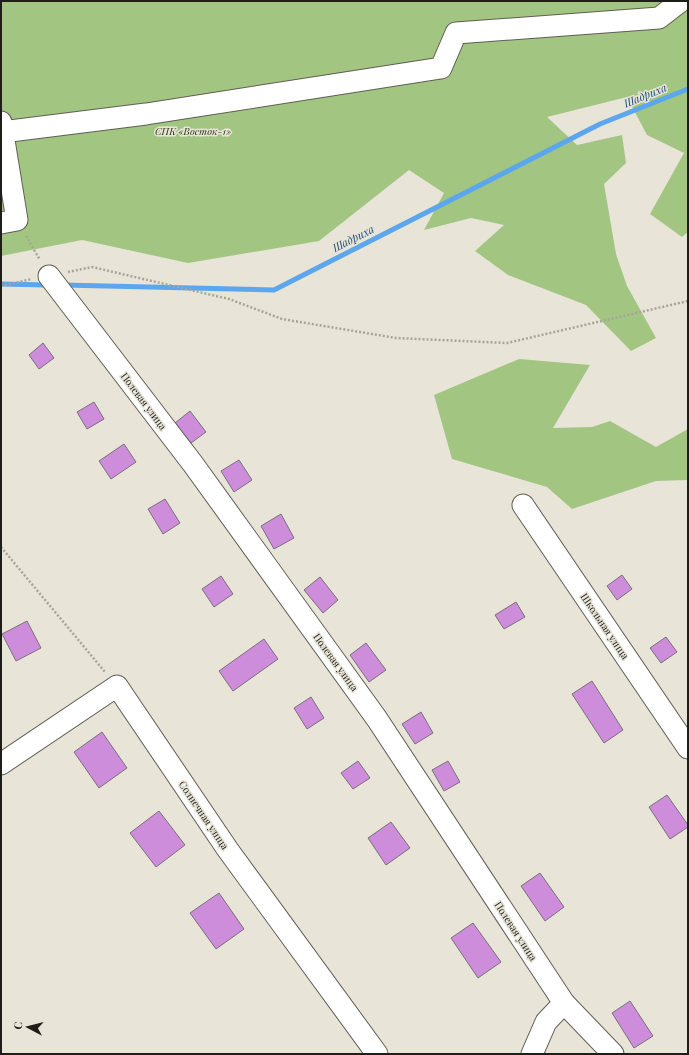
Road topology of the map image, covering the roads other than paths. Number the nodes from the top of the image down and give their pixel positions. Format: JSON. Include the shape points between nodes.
{"nodes":[{"id":1,"x":681,"y":1,"type":"edge"},
{"id":2,"x":2,"y":127,"type":"edge"},
{"id":3,"x":9,"y":222,"type":"edge"},
{"id":4,"x":49,"y":276,"type":"road end"},
{"id":5,"x":523,"y":505,"type":"dead end"},
{"id":6,"x":688,"y":748,"type":"edge"},
{"id":7,"x":1,"y":764,"type":"edge"},
{"id":8,"x":564,"y":1003,"type":"junction"},
{"id":9,"x":377,"y":1054,"type":"edge"},
{"id":10,"x":532,"y":1054,"type":"edge"},
{"id":11,"x":613,"y":1054,"type":"edge"}],
"edges":[{"from":1,"to":2,"type":"street","via":[[659,18],[456,33],[441,68],[146,114]]},
{"from":2,"to":3,"type":"street"},
{"from":4,"to":8,"type":"street","name":"Полевая улица","via":[[193,464],[377,719]]},
{"from":5,"to":6,"type":"street","name":"Школьная улица"},
{"from":7,"to":9,"type":"street","name":"Солнечная улица","via":[[117,686],[228,850]]},
{"from":8,"to":10,"type":"street","via":[[546,1022]]},
{"from":8,"to":11,"type":"street","name":"Полевая улица"}]}
